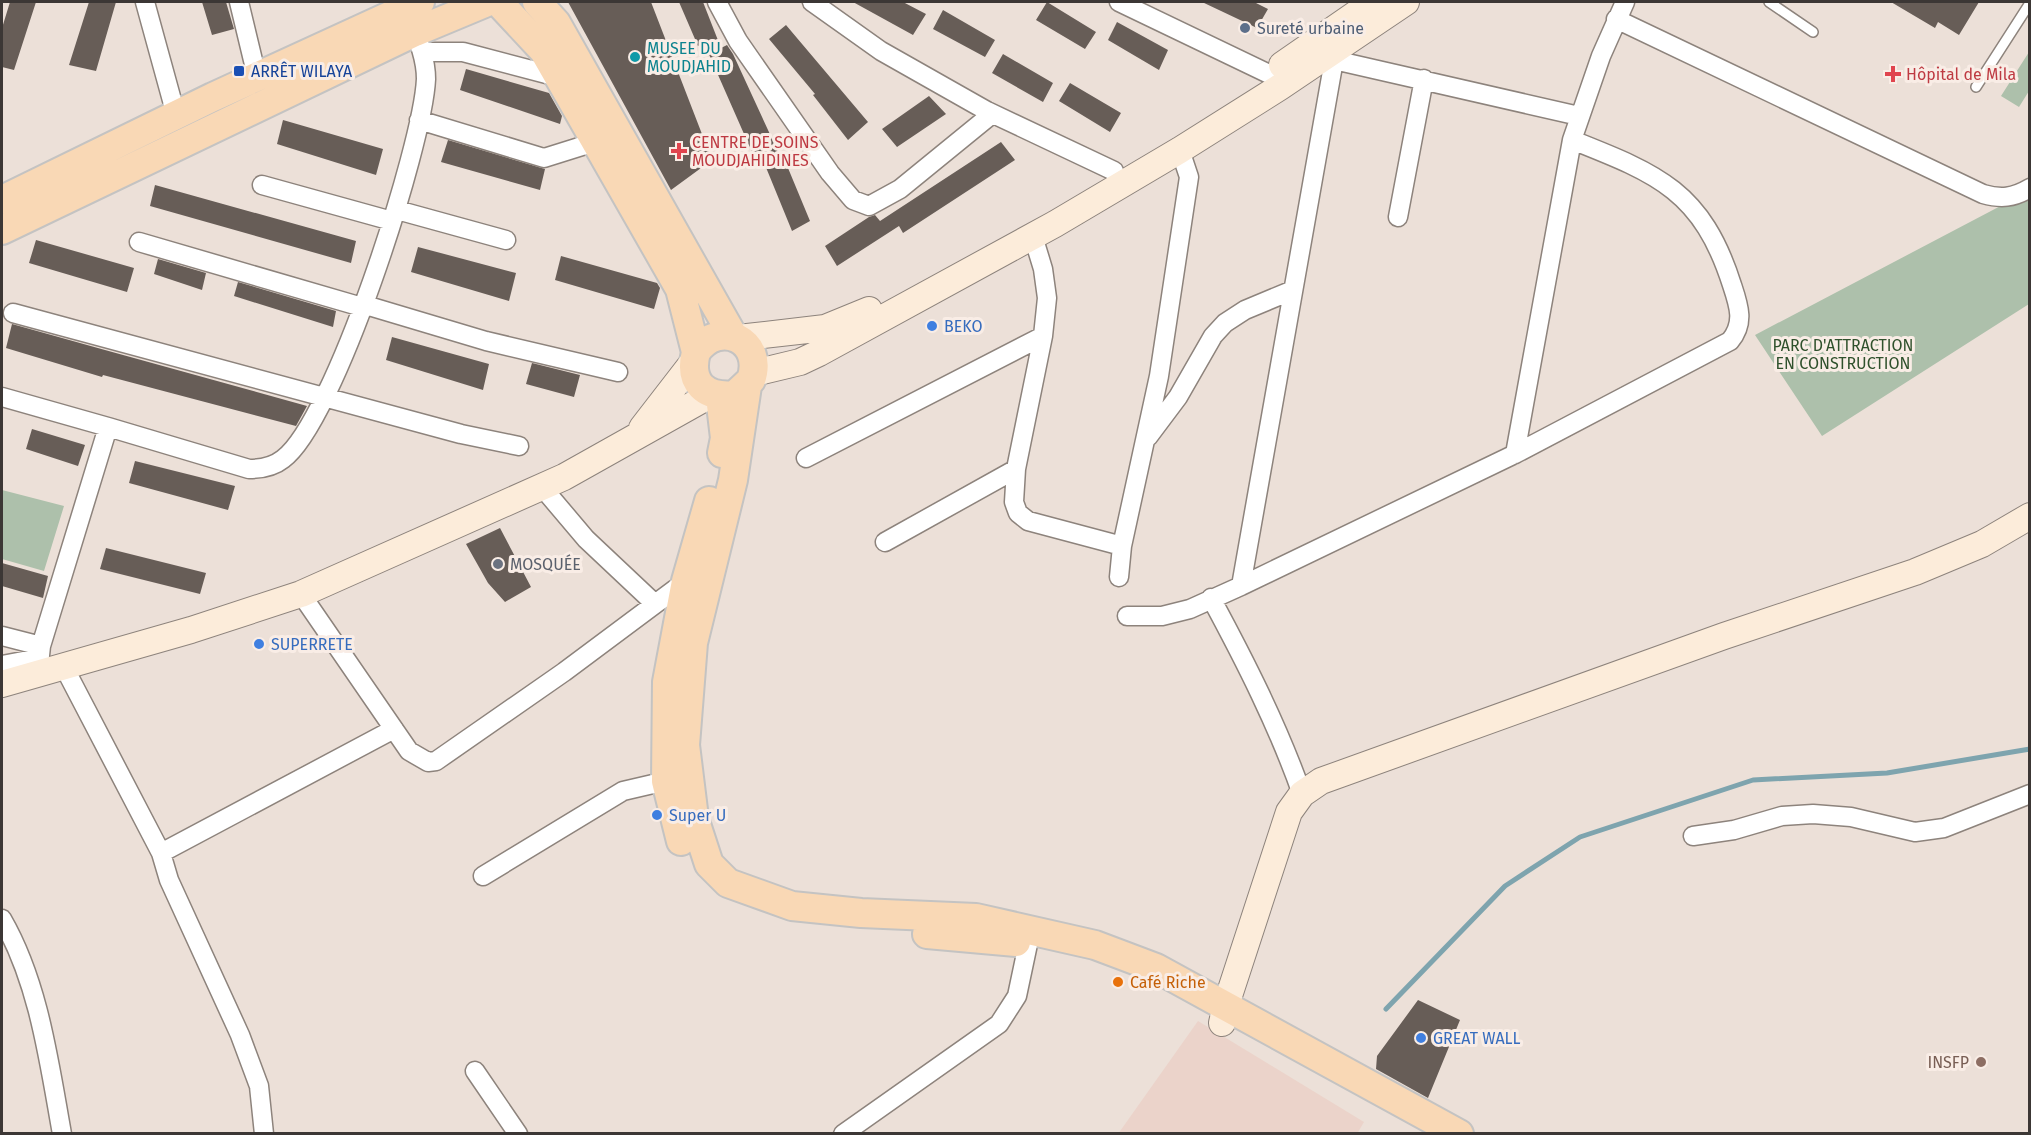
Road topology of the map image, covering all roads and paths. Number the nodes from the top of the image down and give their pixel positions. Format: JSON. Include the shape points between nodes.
{"nodes":[{"id":1,"x":146,"y":2,"type":"edge"},
{"id":2,"x":238,"y":2,"type":"edge"},
{"id":3,"x":531,"y":2,"type":"edge"},
{"id":4,"x":537,"y":2,"type":"edge"},
{"id":5,"x":717,"y":2,"type":"edge"},
{"id":6,"x":812,"y":2,"type":"edge"},
{"id":7,"x":1119,"y":2,"type":"edge"},
{"id":8,"x":1373,"y":2,"type":"edge"},
{"id":9,"x":1406,"y":2,"type":"edge"},
{"id":10,"x":1624,"y":2,"type":"edge"},
{"id":11,"x":1769,"y":2,"type":"edge"},
{"id":12,"x":494,"y":3,"type":"edge"},
{"id":13,"x":2030,"y":3,"type":"edge"},
{"id":14,"x":1616,"y":19,"type":"junction"},
{"id":15,"x":415,"y":24,"type":"edge"},
{"id":16,"x":1813,"y":32,"type":"dead end"},
{"id":17,"x":1332,"y":57,"type":"junction"},
{"id":18,"x":257,"y":77,"type":"junction"},
{"id":19,"x":558,"y":77,"type":"junction"},
{"id":20,"x":1424,"y":79,"type":"junction"},
{"id":21,"x":1274,"y":81,"type":"junction"},
{"id":22,"x":1976,"y":87,"type":"dead end"},
{"id":23,"x":992,"y":114,"type":"junction"},
{"id":24,"x":176,"y":115,"type":"junction"},
{"id":25,"x":1579,"y":116,"type":"junction"},
{"id":26,"x":419,"y":120,"type":"junction"},
{"id":27,"x":1572,"y":140,"type":"junction"},
{"id":28,"x":595,"y":141,"type":"junction"},
{"id":29,"x":1180,"y":150,"type":"junction"},
{"id":30,"x":1114,"y":171,"type":"junction"},
{"id":31,"x":262,"y":185,"type":"dead end"},
{"id":32,"x":2030,"y":188,"type":"edge"},
{"id":33,"x":2,"y":200,"type":"edge"},
{"id":34,"x":394,"y":215,"type":"junction"},
{"id":35,"x":1398,"y":217,"type":"dead end"},
{"id":36,"x":2,"y":230,"type":"edge"},
{"id":37,"x":1033,"y":236,"type":"junction"},
{"id":38,"x":506,"y":240,"type":"dead end"},
{"id":39,"x":139,"y":242,"type":"dead end"},
{"id":40,"x":1293,"y":290,"type":"junction"},
{"id":41,"x":362,"y":305,"type":"junction"},
{"id":42,"x":13,"y":313,"type":"dead end"},
{"id":43,"x":1043,"y":336,"type":"junction"},
{"id":44,"x":736,"y":337,"type":"junction"},
{"id":45,"x":694,"y":357,"type":"junction"},
{"id":46,"x":618,"y":372,"type":"dead end"},
{"id":47,"x":750,"y":379,"type":"junction"},
{"id":48,"x":716,"y":395,"type":"junction"},
{"id":49,"x":2,"y":397,"type":"edge"},
{"id":50,"x":326,"y":397,"type":"junction"},
{"id":51,"x":108,"y":427,"type":"junction"},
{"id":52,"x":639,"y":433,"type":"junction"},
{"id":53,"x":1142,"y":445,"type":"junction"},
{"id":54,"x":519,"y":446,"type":"dead end"},
{"id":55,"x":1515,"y":454,"type":"junction"},
{"id":56,"x":806,"y":458,"type":"dead end"},
{"id":57,"x":1016,"y":469,"type":"junction"},
{"id":58,"x":542,"y":486,"type":"junction"},
{"id":59,"x":2030,"y":516,"type":"edge"},
{"id":60,"x":885,"y":542,"type":"dead end"},
{"id":61,"x":1122,"y":546,"type":"junction"},
{"id":62,"x":1119,"y":577,"type":"dead end"},
{"id":63,"x":686,"y":581,"type":"junction"},
{"id":64,"x":1241,"y":586,"type":"junction"},
{"id":65,"x":301,"y":594,"type":"junction"},
{"id":66,"x":1211,"y":598,"type":"junction"},
{"id":67,"x":654,"y":603,"type":"junction"},
{"id":68,"x":1127,"y":616,"type":"dead end"},
{"id":69,"x":2,"y":636,"type":"edge"},
{"id":70,"x":40,"y":659,"type":"junction"},
{"id":71,"x":2,"y":665,"type":"edge"},
{"id":72,"x":64,"y":667,"type":"junction"},
{"id":73,"x":2,"y":684,"type":"edge"},
{"id":74,"x":394,"y":729,"type":"junction"},
{"id":75,"x":666,"y":781,"type":"junction"},
{"id":76,"x":1302,"y":794,"type":"junction"},
{"id":77,"x":2030,"y":794,"type":"edge"},
{"id":78,"x":1693,"y":836,"type":"dead end"},
{"id":79,"x":161,"y":853,"type":"junction"},
{"id":80,"x":483,"y":876,"type":"dead end"},
{"id":81,"x":2,"y":919,"type":"edge"},
{"id":82,"x":1028,"y":944,"type":"junction"},
{"id":83,"x":1224,"y":1014,"type":"junction"},
{"id":84,"x":1263,"y":1036,"type":"junction"},
{"id":85,"x":475,"y":1071,"type":"dead end"},
{"id":86,"x":62,"y":1134,"type":"edge"},
{"id":87,"x":264,"y":1134,"type":"edge"},
{"id":88,"x":518,"y":1134,"type":"edge"},
{"id":89,"x":843,"y":1134,"type":"edge"},
{"id":90,"x":1421,"y":1134,"type":"edge"},
{"id":91,"x":1459,"y":1134,"type":"edge"}],
"edges":[{"from":1,"to":24,"type":"street"},
{"from":2,"to":18,"type":"street"},
{"from":3,"to":12,"type":"main road","via":[[520,8]]},
{"from":4,"to":44,"type":"main road","via":[[556,22]]},
{"from":5,"to":23,"type":"street","via":[[738,41],[820,160],[853,200],[869,206],[900,189]]},
{"from":6,"to":23,"type":"street","via":[[881,51]]},
{"from":7,"to":21,"type":"street"},
{"from":8,"to":21,"type":"main road"},
{"from":9,"to":17,"type":"main road"},
{"from":10,"to":14,"type":"street"},
{"from":11,"to":16,"type":"lane"},
{"from":12,"to":15,"type":"main road"},
{"from":12,"to":19,"type":"main road","via":[[544,51]]},
{"from":13,"to":22,"type":"lane"},
{"from":14,"to":25,"type":"street"},
{"from":14,"to":32,"type":"street","via":[[1983,194],[2001,199]]},
{"from":15,"to":18,"type":"main road"},
{"from":15,"to":19,"type":"street","via":[[463,52]]},
{"from":15,"to":26,"type":"street","via":[[426,77]]},
{"from":15,"to":36,"type":"main road"},
{"from":17,"to":20,"type":"street"},
{"from":17,"to":21,"type":"main road"},
{"from":17,"to":40,"type":"street"},
{"from":18,"to":24,"type":"main road"},
{"from":19,"to":28,"type":"main road"},
{"from":20,"to":25,"type":"street"},
{"from":20,"to":35,"type":"street"},
{"from":21,"to":29,"type":"main road"},
{"from":21,"to":30,"type":"main road"},
{"from":23,"to":30,"type":"street"},
{"from":24,"to":33,"type":"main road"},
{"from":25,"to":27,"type":"street"},
{"from":26,"to":28,"type":"street","via":[[544,158]]},
{"from":26,"to":34,"type":"street"},
{"from":27,"to":55,"type":"street"},
{"from":27,"to":55,"type":"street","via":[[1654,175],[1697,213],[1726,267],[1740,320],[1730,342]]},
{"from":28,"to":45,"type":"main road","via":[[680,290]]},
{"from":29,"to":37,"type":"main road"},
{"from":29,"to":53,"type":"street","via":[[1189,177],[1159,376]]},
{"from":30,"to":44,"type":"main road","via":[[850,320],[801,333]]},
{"from":31,"to":34,"type":"street"},
{"from":34,"to":38,"type":"street"},
{"from":34,"to":41,"type":"street"},
{"from":37,"to":43,"type":"street","via":[[1047,298]]},
{"from":37,"to":47,"type":"main road","via":[[858,334],[800,362]]},
{"from":39,"to":41,"type":"street"},
{"from":40,"to":53,"type":"street","via":[[1225,323]]},
{"from":40,"to":64,"type":"street"},
{"from":41,"to":46,"type":"street","via":[[486,341]]},
{"from":41,"to":50,"type":"street"},
{"from":42,"to":50,"type":"street"},
{"from":43,"to":56,"type":"street"},
{"from":43,"to":57,"type":"street"},
{"from":44,"to":45,"type":"main road","via":[[711,337]]},
{"from":44,"to":47,"type":"main road","via":[[754,359]]},
{"from":45,"to":48,"type":"main road","via":[[694,375],[701,387]]},
{"from":45,"to":52,"type":"main road"},
{"from":47,"to":48,"type":"main road","via":[[735,395]]},
{"from":47,"to":83,"type":"main road","via":[[733,480],[693,643],[685,745],[694,818],[709,864],[728,883],[792,906],[976,918],[1095,945],[1156,968]]},
{"from":48,"to":52,"type":"main road"},
{"from":48,"to":63,"type":"main road","via":[[725,438]]},
{"from":49,"to":51,"type":"street"},
{"from":50,"to":51,"type":"street","via":[[284,459],[265,469],[249,469]]},
{"from":50,"to":54,"type":"street"},
{"from":51,"to":70,"type":"street"},
{"from":52,"to":58,"type":"main road"},
{"from":53,"to":61,"type":"street"},
{"from":55,"to":64,"type":"street"},
{"from":57,"to":60,"type":"street"},
{"from":57,"to":61,"type":"street","via":[[1017,513],[1028,520]]},
{"from":58,"to":65,"type":"main road"},
{"from":58,"to":67,"type":"street","via":[[586,539]]},
{"from":59,"to":76,"type":"main road","via":[[1982,544],[1915,572],[1353,768]]},
{"from":61,"to":62,"type":"street"},
{"from":63,"to":67,"type":"street"},
{"from":63,"to":75,"type":"main road","via":[[667,682]]},
{"from":64,"to":66,"type":"street"},
{"from":65,"to":72,"type":"main road"},
{"from":65,"to":74,"type":"street"},
{"from":66,"to":68,"type":"street","via":[[1190,609],[1162,616]]},
{"from":66,"to":76,"type":"street","via":[[1246,663]]},
{"from":67,"to":74,"type":"street","via":[[564,672],[436,761],[416,757]]},
{"from":69,"to":70,"type":"street"},
{"from":70,"to":71,"type":"street"},
{"from":70,"to":72,"type":"main road"},
{"from":70,"to":73,"type":"main road"},
{"from":72,"to":79,"type":"street"},
{"from":74,"to":79,"type":"street"},
{"from":75,"to":80,"type":"street","via":[[623,791]]},
{"from":75,"to":82,"type":"main road","via":[[684,852],[699,881],[709,891],[756,914],[798,924]]},
{"from":76,"to":83,"type":"main road","via":[[1289,812]]},
{"from":77,"to":78,"type":"street","via":[[1944,828],[1915,832],[1813,814],[1782,816],[1734,830]]},
{"from":79,"to":87,"type":"street","via":[[169,880],[240,1035],[255,1076]]},
{"from":81,"to":86,"type":"street","via":[[15,943],[40,1021]]},
{"from":82,"to":83,"type":"main road","via":[[1095,964]]},
{"from":82,"to":89,"type":"street","via":[[1017,996],[999,1024]]},
{"from":83,"to":84,"type":"main road"},
{"from":84,"to":90,"type":"main road"},
{"from":84,"to":91,"type":"main road"},
{"from":85,"to":88,"type":"street"}]}
